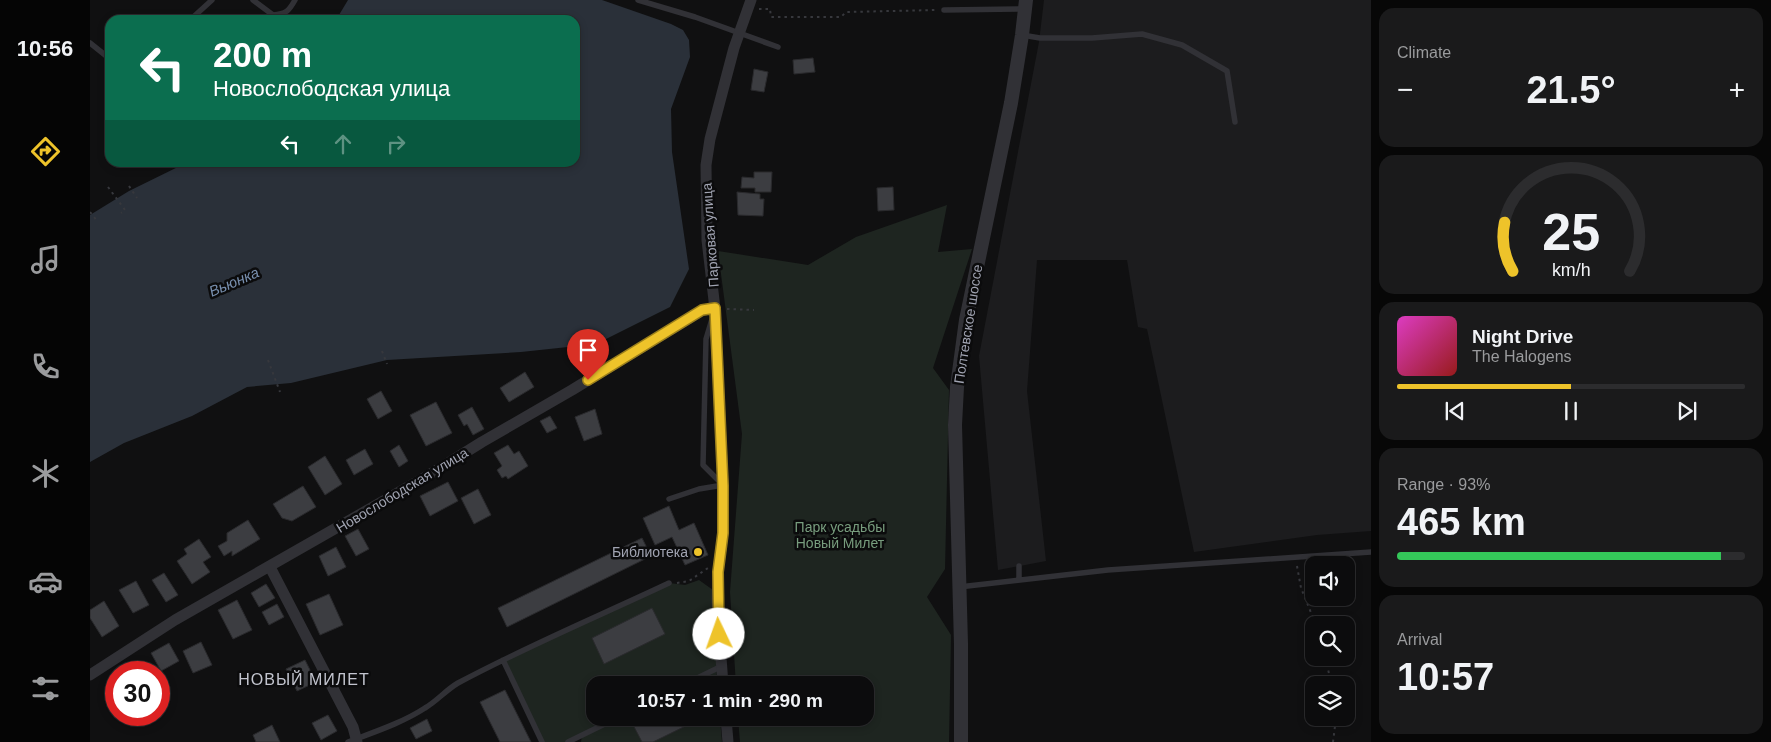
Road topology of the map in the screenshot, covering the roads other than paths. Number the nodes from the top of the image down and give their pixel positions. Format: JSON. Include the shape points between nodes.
{"nodes":[{"id":1,"x":212,"y":0,"type":"edge"},
{"id":2,"x":253,"y":0,"type":"edge"},
{"id":3,"x":295,"y":0,"type":"edge"},
{"id":4,"x":638,"y":0,"type":"edge"},
{"id":5,"x":749,"y":4,"type":"edge"},
{"id":6,"x":1025,"y":4,"type":"edge"},
{"id":7,"x":944,"y":10,"type":"road end"},
{"id":8,"x":196,"y":15,"type":"edge"},
{"id":9,"x":738,"y":33,"type":"junction"},
{"id":10,"x":1022,"y":35,"type":"junction"},
{"id":11,"x":90,"y":44,"type":"edge"},
{"id":12,"x":778,"y":47,"type":"dead end"},
{"id":13,"x":105,"y":56,"type":"edge"},
{"id":14,"x":1235,"y":122,"type":"dead end"},
{"id":15,"x":715,"y":308,"type":"junction"},
{"id":16,"x":723,"y":486,"type":"junction"},
{"id":17,"x":669,"y":499,"type":"dead end"},
{"id":18,"x":1371,"y":552,"type":"edge"},
{"id":19,"x":1019,"y":566,"type":"dead end"},
{"id":20,"x":270,"y":567,"type":"junction"},
{"id":21,"x":1019,"y":580,"type":"junction"},
{"id":22,"x":669,"y":583,"type":"road end"},
{"id":23,"x":959,"y":587,"type":"junction"},
{"id":24,"x":503,"y":660,"type":"junction"},
{"id":25,"x":722,"y":666,"type":"junction"},
{"id":26,"x":90,"y":674,"type":"edge"},
{"id":27,"x":701,"y":676,"type":"edge"},
{"id":28,"x":723,"y":676,"type":"edge"},
{"id":29,"x":601,"y":726,"type":"edge"},
{"id":30,"x":727,"y":726,"type":"edge"},
{"id":31,"x":354,"y":741,"type":"edge"},
{"id":32,"x":542,"y":742,"type":"edge"},
{"id":33,"x":568,"y":742,"type":"edge"},
{"id":34,"x":728,"y":742,"type":"edge"},
{"id":35,"x":961,"y":742,"type":"edge"}],
"edges":[{"from":1,"to":8,"type":"lane"},
{"from":2,"to":3,"type":"lane","via":[[273,15],[290,10]]},
{"from":4,"to":9,"type":"lane"},
{"from":5,"to":9,"type":"street","name":"Парковая улица"},
{"from":6,"to":7,"type":"lane"},
{"from":6,"to":10,"type":"street","name":"Полтевское шоссе"},
{"from":9,"to":12,"type":"lane"},
{"from":9,"to":15,"type":"street","name":"Парковая улица","via":[[707,157],[707,240]]},
{"from":10,"to":14,"type":"lane","via":[[1092,38],[1142,34],[1182,45],[1227,71]]},
{"from":10,"to":23,"type":"street","name":"Полтевское шоссе","via":[[961,348],[955,425]]},
{"from":11,"to":13,"type":"lane"},
{"from":15,"to":16,"type":"street","name":"Парковая улица"},
{"from":15,"to":16,"type":"lane","via":[[706,339],[703,465]]},
{"from":15,"to":20,"type":"street","name":"Новослободская улица","via":[[702,310]]},
{"from":16,"to":17,"type":"lane","via":[[699,488]]},
{"from":16,"to":25,"type":"street","name":"Парковая улица","via":[[723,533],[718,568]]},
{"from":18,"to":21,"type":"lane","via":[[1108,570]]},
{"from":19,"to":21,"type":"lane"},
{"from":20,"to":26,"type":"street","name":"Новослободская улица","via":[[175,620]]},
{"from":20,"to":31,"type":"street","via":[[312,646]]},
{"from":21,"to":23,"type":"lane"},
{"from":22,"to":24,"type":"lane"},
{"from":23,"to":35,"type":"street","name":"Полтевское шоссе"},
{"from":24,"to":31,"type":"lane","via":[[445,691],[414,715]]},
{"from":24,"to":32,"type":"lane"},
{"from":25,"to":27,"type":"lane"},
{"from":25,"to":28,"type":"street","name":"Парковая улица"},
{"from":29,"to":33,"type":"lane"},
{"from":30,"to":34,"type":"street"}]}
